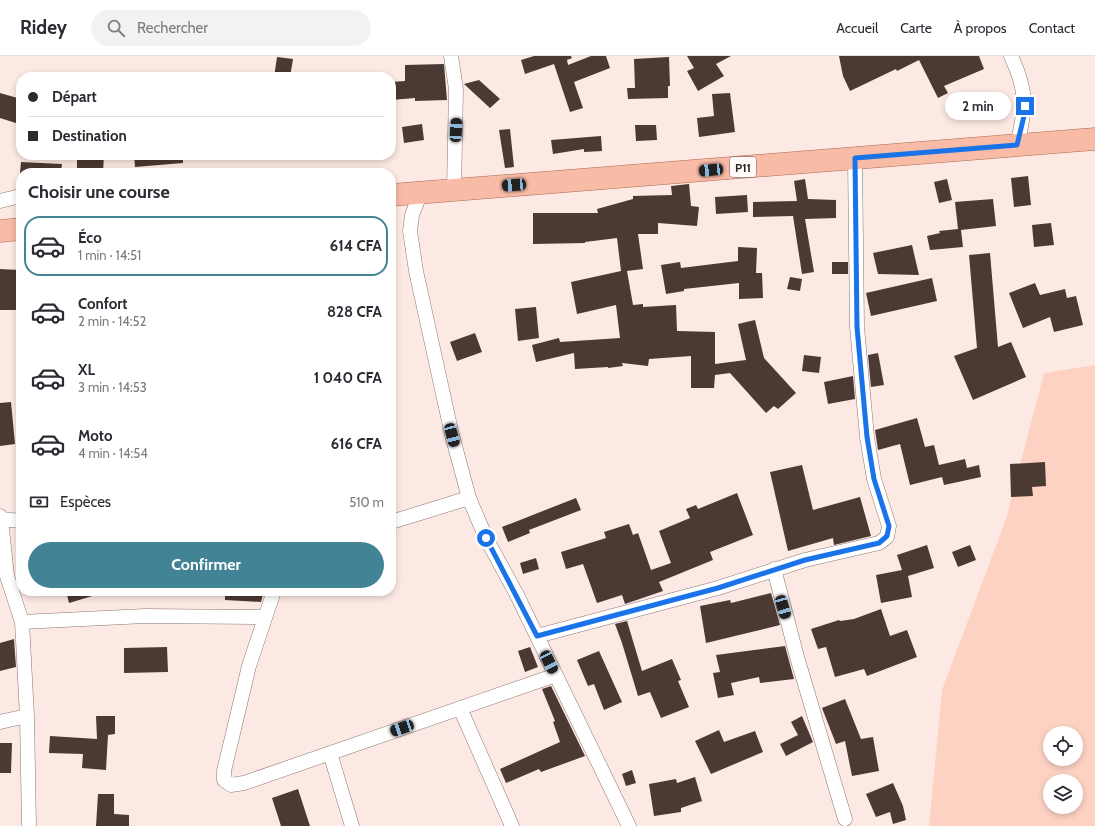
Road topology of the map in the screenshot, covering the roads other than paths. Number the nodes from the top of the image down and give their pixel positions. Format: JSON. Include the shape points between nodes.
{"nodes":[{"id":1,"x":451,"y":56,"type":"edge"},
{"id":2,"x":1011,"y":56,"type":"edge"},
{"id":3,"x":1095,"y":140,"type":"edge"},
{"id":4,"x":1017,"y":145,"type":"junction"},
{"id":5,"x":855,"y":158,"type":"junction"},
{"id":6,"x":454,"y":189,"type":"junction"},
{"id":7,"x":421,"y":192,"type":"junction"},
{"id":8,"x":396,"y":194,"type":"edge"},
{"id":9,"x":16,"y":197,"type":"edge"},
{"id":10,"x":0,"y":201,"type":"edge"},
{"id":11,"x":16,"y":229,"type":"edge"},
{"id":12,"x":0,"y":231,"type":"edge"},
{"id":13,"x":469,"y":498,"type":"junction"},
{"id":14,"x":1,"y":518,"type":"edge"},
{"id":15,"x":16,"y":520,"type":"edge"},
{"id":16,"x":396,"y":520,"type":"edge"},
{"id":17,"x":774,"y":569,"type":"junction"},
{"id":18,"x":272,"y":596,"type":"edge"},
{"id":19,"x":265,"y":617,"type":"junction"},
{"id":20,"x":22,"y":622,"type":"junction"},
{"id":21,"x":537,"y":636,"type":"junction"},
{"id":22,"x":556,"y":675,"type":"junction"},
{"id":23,"x":460,"y":708,"type":"junction"},
{"id":24,"x":27,"y":716,"type":"junction"},
{"id":25,"x":0,"y":722,"type":"edge"},
{"id":26,"x":330,"y":753,"type":"junction"},
{"id":27,"x":845,"y":819,"type":"dead end"},
{"id":28,"x":29,"y":826,"type":"edge"},
{"id":29,"x":352,"y":826,"type":"edge"},
{"id":30,"x":512,"y":826,"type":"edge"},
{"id":31,"x":629,"y":826,"type":"edge"}],
"edges":[{"from":1,"to":6,"type":"street","via":[[456,89]]},
{"from":2,"to":4,"type":"street","via":[[1025,97],[1024,116]]},
{"from":3,"to":4,"type":"main road","number":"P11"},
{"from":4,"to":5,"type":"main road","number":"P11"},
{"from":5,"to":6,"type":"main road","number":"P11"},
{"from":5,"to":17,"type":"street","via":[[857,327],[867,437],[874,479],[889,526],[887,536],[879,543]]},
{"from":6,"to":7,"type":"main road","number":"P11"},
{"from":7,"to":8,"type":"main road","number":"P11"},
{"from":7,"to":13,"type":"street","via":[[412,215],[410,231],[416,271],[452,435]]},
{"from":9,"to":10,"type":"street"},
{"from":11,"to":12,"type":"main road"},
{"from":13,"to":16,"type":"street"},
{"from":13,"to":21,"type":"street","via":[[486,538]]},
{"from":14,"to":15,"type":"street"},
{"from":14,"to":20,"type":"street","via":[[7,576]]},
{"from":17,"to":21,"type":"street","via":[[718,588]]},
{"from":17,"to":27,"type":"street"},
{"from":18,"to":19,"type":"street"},
{"from":19,"to":20,"type":"street","via":[[145,616]]},
{"from":19,"to":26,"type":"street","via":[[249,666],[224,780],[231,785],[244,783]]},
{"from":20,"to":24,"type":"street"},
{"from":21,"to":22,"type":"street"},
{"from":22,"to":23,"type":"street"},
{"from":22,"to":31,"type":"street"},
{"from":23,"to":26,"type":"street"},
{"from":23,"to":30,"type":"street"},
{"from":24,"to":25,"type":"street"},
{"from":24,"to":28,"type":"street"},
{"from":26,"to":29,"type":"street"}]}
